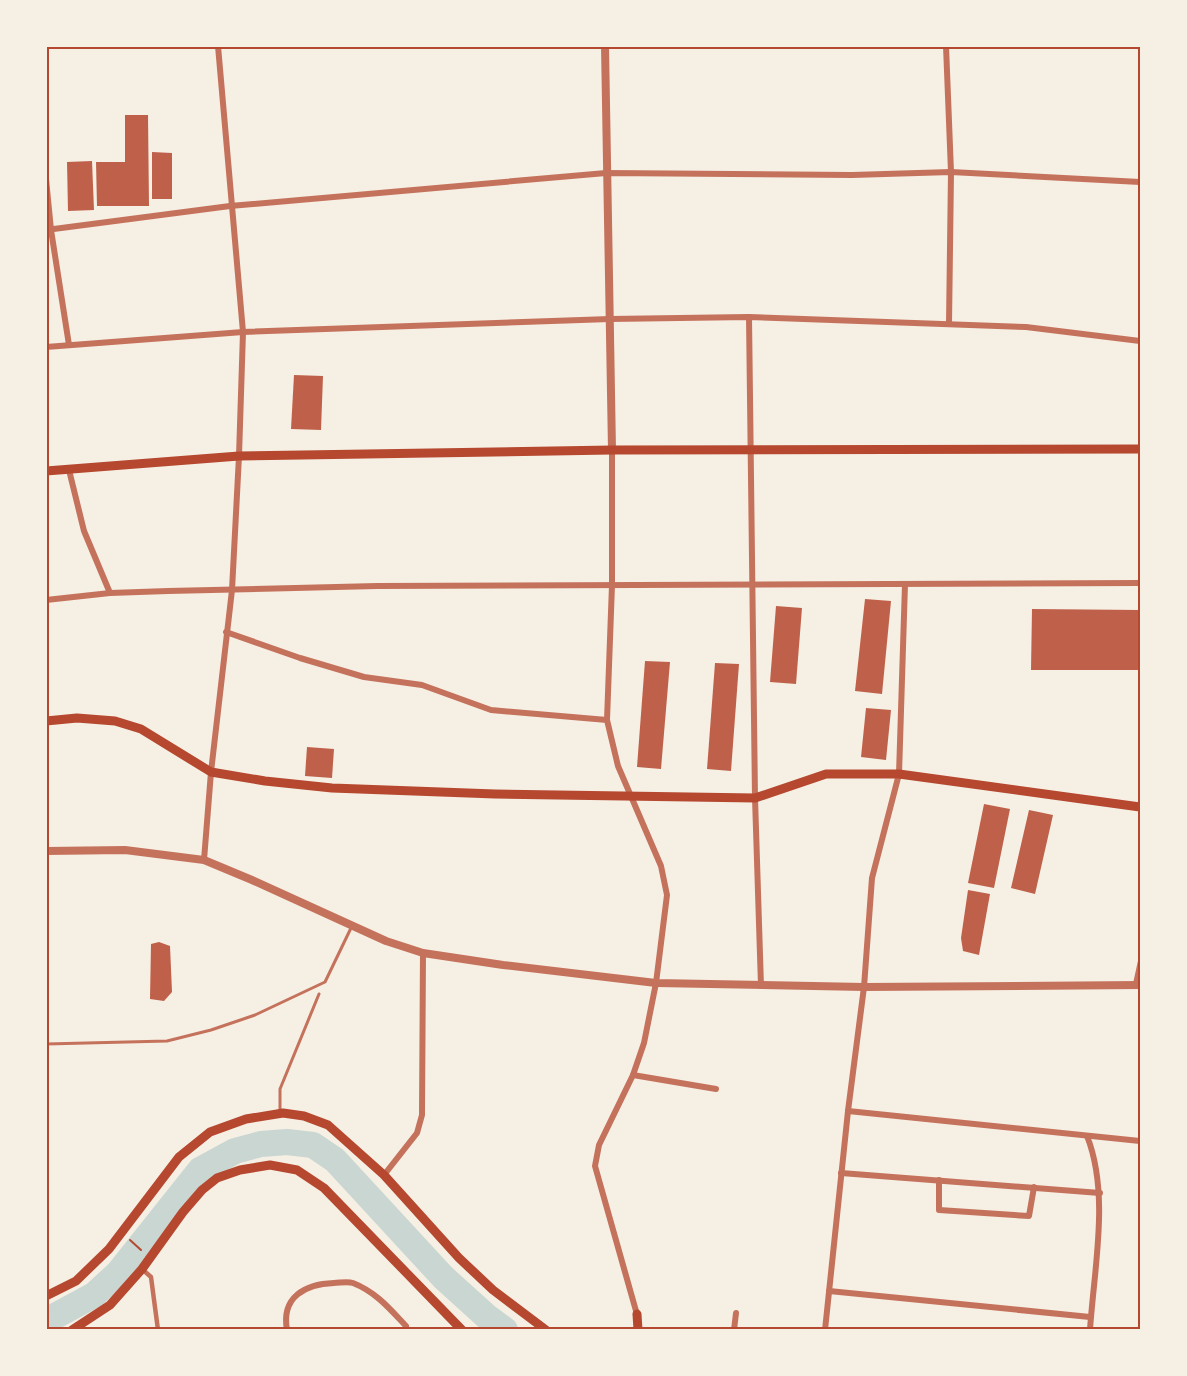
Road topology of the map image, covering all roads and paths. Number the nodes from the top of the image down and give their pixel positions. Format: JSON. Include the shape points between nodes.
{"nodes":[{"id":1,"x":218,"y":46,"type":"edge"},
{"id":2,"x":605,"y":46,"type":"edge"},
{"id":3,"x":946,"y":46,"type":"edge"},
{"id":4,"x":951,"y":172,"type":"junction"},
{"id":5,"x":606,"y":173,"type":"junction"},
{"id":6,"x":46,"y":179,"type":"edge"},
{"id":7,"x":1140,"y":182,"type":"edge"},
{"id":8,"x":230,"y":206,"type":"junction"},
{"id":9,"x":49,"y":230,"type":"edge"},
{"id":10,"x":749,"y":317,"type":"junction"},
{"id":11,"x":610,"y":320,"type":"junction"},
{"id":12,"x":949,"y":324,"type":"junction"},
{"id":13,"x":243,"y":332,"type":"junction"},
{"id":14,"x":1140,"y":341,"type":"edge"},
{"id":15,"x":69,"y":345,"type":"junction"},
{"id":16,"x":46,"y":347,"type":"edge"},
{"id":17,"x":1140,"y":448,"type":"edge"},
{"id":18,"x":749,"y":449,"type":"junction"},
{"id":19,"x":612,"y":450,"type":"junction"},
{"id":20,"x":239,"y":456,"type":"junction"},
{"id":21,"x":69,"y":470,"type":"junction"},
{"id":22,"x":46,"y":471,"type":"edge"},
{"id":23,"x":1140,"y":583,"type":"edge"},
{"id":24,"x":905,"y":584,"type":"junction"},
{"id":25,"x":612,"y":585,"type":"junction"},
{"id":26,"x":752,"y":585,"type":"junction"},
{"id":27,"x":232,"y":591,"type":"junction"},
{"id":28,"x":110,"y":593,"type":"junction"},
{"id":29,"x":46,"y":600,"type":"edge"},
{"id":30,"x":226,"y":632,"type":"junction"},
{"id":31,"x":608,"y":720,"type":"junction"},
{"id":32,"x":46,"y":721,"type":"edge"},
{"id":33,"x":211,"y":772,"type":"junction"},
{"id":34,"x":899,"y":774,"type":"junction"},
{"id":35,"x":631,"y":794,"type":"junction"},
{"id":36,"x":755,"y":798,"type":"junction"},
{"id":37,"x":1140,"y":807,"type":"edge"},
{"id":38,"x":46,"y":851,"type":"edge"},
{"id":39,"x":204,"y":860,"type":"junction"},
{"id":40,"x":352,"y":926,"type":"junction"},
{"id":41,"x":423,"y":953,"type":"junction"},
{"id":42,"x":1140,"y":962,"type":"edge"},
{"id":43,"x":656,"y":982,"type":"junction"},
{"id":44,"x":1138,"y":985,"type":"edge"},
{"id":45,"x":761,"y":986,"type":"junction"},
{"id":46,"x":864,"y":987,"type":"junction"},
{"id":47,"x":320,"y":994,"type":"dead end"},
{"id":48,"x":46,"y":1044,"type":"edge"},
{"id":49,"x":633,"y":1075,"type":"junction"},
{"id":50,"x":716,"y":1089,"type":"dead end"},
{"id":51,"x":848,"y":1111,"type":"junction"},
{"id":52,"x":280,"y":1113,"type":"junction"},
{"id":53,"x":1087,"y":1136,"type":"junction"},
{"id":54,"x":1140,"y":1141,"type":"edge"},
{"id":55,"x":841,"y":1173,"type":"junction"},
{"id":56,"x":384,"y":1175,"type":"junction"},
{"id":57,"x":939,"y":1180,"type":"junction"},
{"id":58,"x":1034,"y":1187,"type":"junction"},
{"id":59,"x":1100,"y":1193,"type":"junction"},
{"id":60,"x":126,"y":1236,"type":"dead end"},
{"id":61,"x":146,"y":1254,"type":"dead end"},
{"id":62,"x":142,"y":1269,"type":"junction"},
{"id":63,"x":829,"y":1291,"type":"junction"},
{"id":64,"x":46,"y":1296,"type":"edge"},
{"id":65,"x":736,"y":1313,"type":"dead end"},
{"id":66,"x":637,"y":1314,"type":"joint"},
{"id":67,"x":1090,"y":1317,"type":"junction"},
{"id":68,"x":406,"y":1326,"type":"dead end"},
{"id":69,"x":72,"y":1329,"type":"edge"},
{"id":70,"x":158,"y":1329,"type":"edge"},
{"id":71,"x":286,"y":1329,"type":"edge"},
{"id":72,"x":462,"y":1329,"type":"edge"},
{"id":73,"x":546,"y":1329,"type":"edge"},
{"id":74,"x":640,"y":1329,"type":"edge"},
{"id":75,"x":734,"y":1329,"type":"edge"},
{"id":76,"x":825,"y":1329,"type":"edge"},
{"id":77,"x":1089,"y":1329,"type":"edge"}],
"edges":[{"from":1,"to":8,"type":"street"},
{"from":2,"to":5,"type":"street"},
{"from":3,"to":4,"type":"street"},
{"from":4,"to":5,"type":"street"},
{"from":4,"to":7,"type":"street"},
{"from":4,"to":12,"type":"street"},
{"from":5,"to":8,"type":"street"},
{"from":5,"to":11,"type":"street"},
{"from":6,"to":9,"type":"street"},
{"from":8,"to":9,"type":"street"},
{"from":8,"to":13,"type":"street"},
{"from":9,"to":15,"type":"street"},
{"from":10,"to":11,"type":"street"},
{"from":10,"to":12,"type":"street"},
{"from":10,"to":18,"type":"street"},
{"from":11,"to":13,"type":"street"},
{"from":11,"to":19,"type":"street"},
{"from":12,"to":14,"type":"street","via":[[1026,327]]},
{"from":13,"to":15,"type":"street"},
{"from":13,"to":20,"type":"street"},
{"from":15,"to":16,"type":"street"},
{"from":17,"to":18,"type":"main road"},
{"from":18,"to":19,"type":"main road"},
{"from":18,"to":26,"type":"street"},
{"from":19,"to":20,"type":"main road"},
{"from":19,"to":25,"type":"street"},
{"from":20,"to":21,"type":"main road"},
{"from":20,"to":27,"type":"street"},
{"from":21,"to":22,"type":"main road"},
{"from":21,"to":28,"type":"street","via":[[84,531]]},
{"from":23,"to":24,"type":"street"},
{"from":24,"to":26,"type":"street"},
{"from":24,"to":34,"type":"street"},
{"from":25,"to":26,"type":"street"},
{"from":25,"to":27,"type":"street"},
{"from":25,"to":31,"type":"street"},
{"from":26,"to":36,"type":"street"},
{"from":27,"to":28,"type":"street"},
{"from":27,"to":30,"type":"street"},
{"from":28,"to":29,"type":"street"},
{"from":30,"to":31,"type":"street","via":[[364,677],[422,685],[491,710]]},
{"from":30,"to":33,"type":"street"},
{"from":31,"to":35,"type":"street","via":[[618,766]]},
{"from":32,"to":33,"type":"main road","via":[[115,721],[141,729]]},
{"from":33,"to":35,"type":"main road","via":[[332,788]]},
{"from":33,"to":39,"type":"street"},
{"from":34,"to":36,"type":"main road","via":[[826,774]]},
{"from":34,"to":37,"type":"main road"},
{"from":34,"to":46,"type":"street","via":[[872,878]]},
{"from":35,"to":36,"type":"main road"},
{"from":35,"to":43,"type":"street","via":[[661,866],[667,895]]},
{"from":36,"to":45,"type":"street"},
{"from":38,"to":39,"type":"street","via":[[125,850]]},
{"from":39,"to":40,"type":"street"},
{"from":40,"to":41,"type":"street"},
{"from":40,"to":48,"type":"lane","via":[[325,982],[255,1015],[167,1041]]},
{"from":41,"to":43,"type":"street"},
{"from":41,"to":56,"type":"street","via":[[422,1115],[417,1133]]},
{"from":42,"to":44,"type":"street"},
{"from":43,"to":45,"type":"street"},
{"from":43,"to":49,"type":"street"},
{"from":44,"to":46,"type":"street"},
{"from":45,"to":46,"type":"street"},
{"from":46,"to":51,"type":"street"},
{"from":47,"to":52,"type":"lane","via":[[280,1089]]},
{"from":49,"to":50,"type":"street"},
{"from":49,"to":66,"type":"street","via":[[599,1145],[596,1166]]},
{"from":51,"to":53,"type":"street"},
{"from":51,"to":55,"type":"street"},
{"from":52,"to":56,"type":"main road","via":[[328,1125]]},
{"from":52,"to":64,"type":"main road","via":[[246,1119],[210,1132],[179,1157],[109,1249],[76,1281]]},
{"from":53,"to":54,"type":"street"},
{"from":53,"to":59,"type":"street"},
{"from":55,"to":57,"type":"street"},
{"from":55,"to":63,"type":"street"},
{"from":56,"to":73,"type":"main road","via":[[459,1258],[493,1290]]},
{"from":57,"to":58,"type":"street"},
{"from":57,"to":58,"type":"street","via":[[939,1210],[1029,1216]]},
{"from":58,"to":59,"type":"street"},
{"from":59,"to":67,"type":"street"},
{"from":60,"to":61,"type":"path"},
{"from":62,"to":69,"type":"main road","via":[[110,1305]]},
{"from":62,"to":70,"type":"street","via":[[151,1277]]},
{"from":62,"to":72,"type":"main road","via":[[183,1212],[218,1178],[270,1165],[297,1170],[324,1188]]},
{"from":63,"to":67,"type":"street"},
{"from":63,"to":76,"type":"street"},
{"from":65,"to":75,"type":"street"},
{"from":66,"to":74,"type":"main road"},
{"from":67,"to":77,"type":"street"},
{"from":68,"to":71,"type":"street","via":[[377,1295],[350,1282],[322,1283],[302,1290],[290,1302]]}]}
